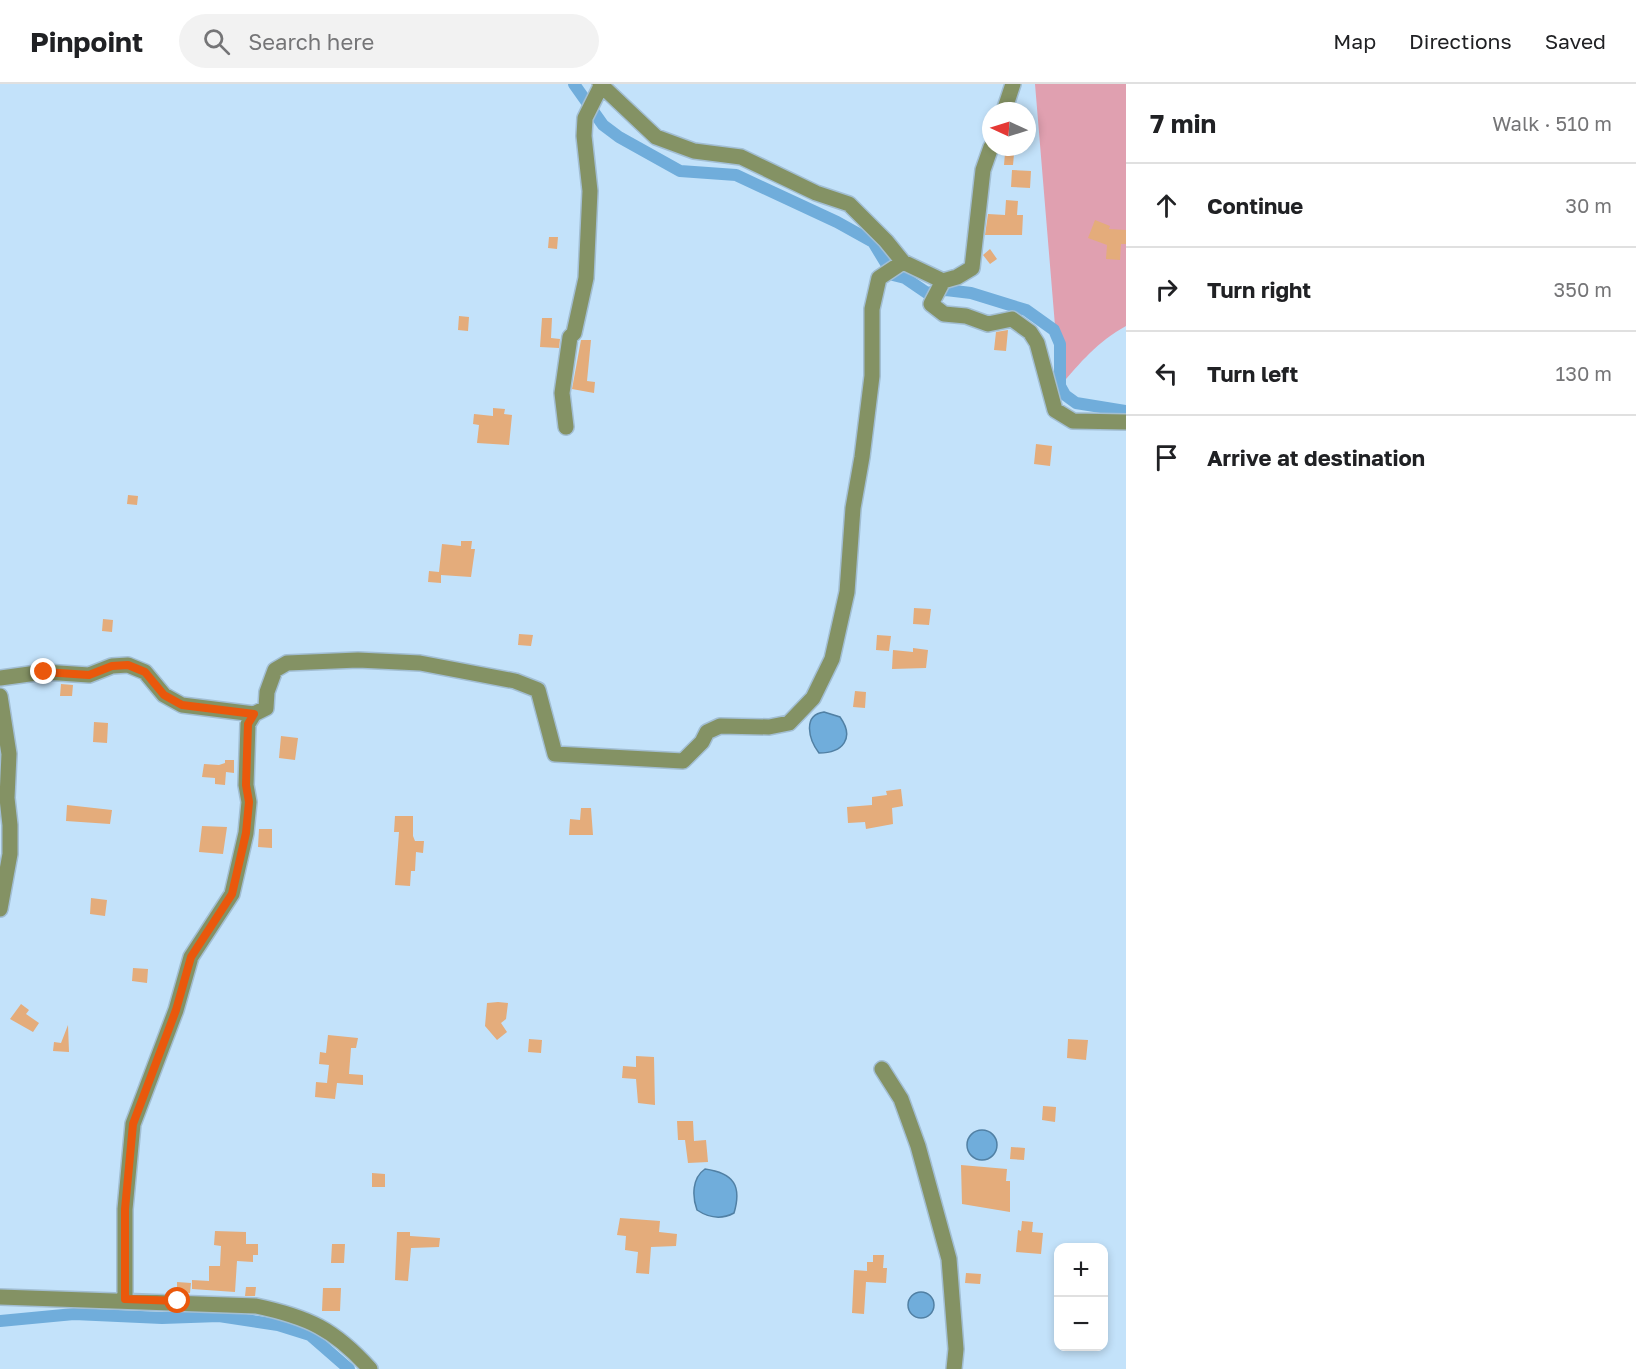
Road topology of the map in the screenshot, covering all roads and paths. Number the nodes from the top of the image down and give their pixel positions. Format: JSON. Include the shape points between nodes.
{"nodes":[{"id":1,"x":1014,"y":84,"type":"edge"},
{"id":2,"x":600,"y":87,"type":"edge"},
{"id":3,"x":1007,"y":102,"type":"edge"},
{"id":4,"x":988,"y":156,"type":"edge"},
{"id":5,"x":903,"y":262,"type":"junction"},
{"id":6,"x":943,"y":281,"type":"junction"},
{"id":7,"x":1126,"y":422,"type":"edge"},
{"id":8,"x":566,"y":428,"type":"dead end"},
{"id":9,"x":0,"y":678,"type":"edge"},
{"id":10,"x":0,"y":696,"type":"edge"},
{"id":11,"x":254,"y":714,"type":"junction"},
{"id":12,"x":0,"y":909,"type":"edge"},
{"id":13,"x":882,"y":1069,"type":"dead end"},
{"id":14,"x":0,"y":1297,"type":"edge"},
{"id":15,"x":125,"y":1299,"type":"junction"},
{"id":16,"x":370,"y":1369,"type":"edge"},
{"id":17,"x":954,"y":1369,"type":"edge"}],
"edges":[{"from":1,"to":3,"type":"street"},
{"from":2,"to":5,"type":"street","via":[[656,136],[694,151],[741,157],[849,204]]},
{"from":2,"to":8,"type":"street","via":[[585,118],[591,191],[586,278],[570,337],[562,393]]},
{"from":4,"to":6,"type":"street","via":[[972,268]]},
{"from":5,"to":6,"type":"street"},
{"from":5,"to":11,"type":"street","via":[[879,278],[872,309],[872,376],[853,508],[847,592],[832,659],[813,698],[789,723],[769,727],[720,726],[707,732],[683,760],[555,754],[538,690],[450,667],[358,660],[287,663],[275,670],[266,708]]},
{"from":6,"to":7,"type":"street","via":[[931,304],[944,314],[988,324],[1012,319],[1030,332],[1037,343],[1055,410],[1073,421]]},
{"from":9,"to":11,"type":"street","via":[[44,672],[89,675],[112,666],[128,665],[145,672],[164,695],[182,705]]},
{"from":10,"to":12,"type":"street","via":[[9,754],[10,854]]},
{"from":11,"to":15,"type":"street","via":[[248,724],[246,833],[232,894],[191,957],[176,1010],[133,1124],[125,1209]]},
{"from":13,"to":17,"type":"street","via":[[901,1100],[918,1146],[949,1259]]},
{"from":14,"to":15,"type":"street"},
{"from":15,"to":16,"type":"street","via":[[256,1306],[296,1314],[321,1326]]}]}
